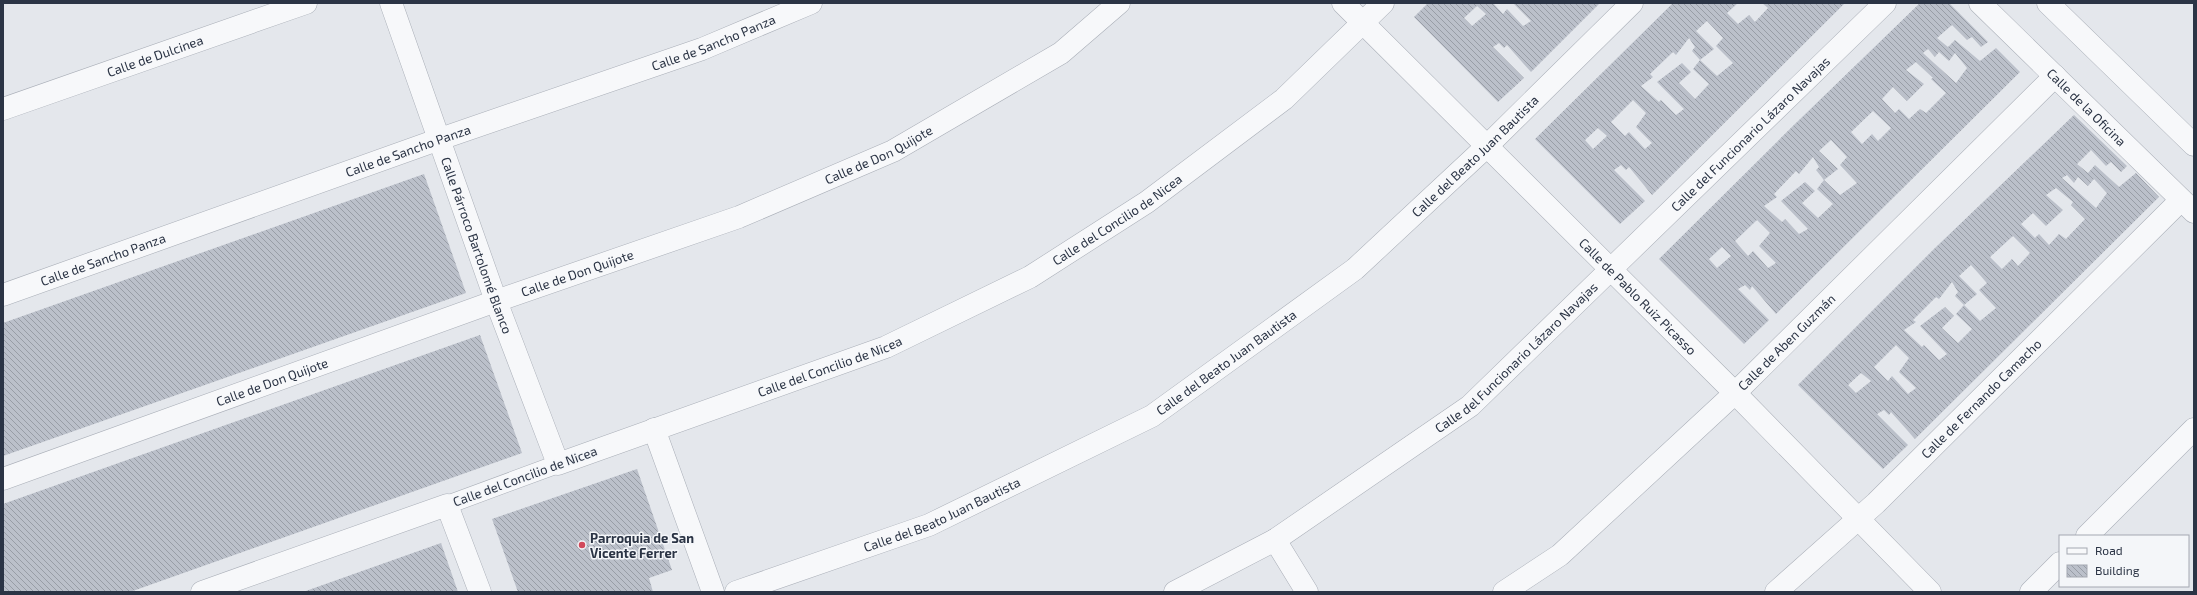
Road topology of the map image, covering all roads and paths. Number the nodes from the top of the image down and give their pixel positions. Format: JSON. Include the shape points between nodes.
{"nodes":[{"id":1,"x":306,"y":3,"type":"edge"},
{"id":2,"x":391,"y":3,"type":"edge"},
{"id":3,"x":811,"y":3,"type":"edge"},
{"id":4,"x":1119,"y":3,"type":"edge"},
{"id":5,"x":1343,"y":3,"type":"edge"},
{"id":6,"x":1382,"y":3,"type":"edge"},
{"id":7,"x":1632,"y":3,"type":"edge"},
{"id":8,"x":1885,"y":3,"type":"edge"},
{"id":9,"x":1980,"y":3,"type":"edge"},
{"id":10,"x":2048,"y":3,"type":"edge"},
{"id":11,"x":1363,"y":23,"type":"junction"},
{"id":12,"x":2055,"y":76,"type":"junction"},
{"id":13,"x":3,"y":109,"type":"edge"},
{"id":14,"x":440,"y":139,"type":"junction"},
{"id":15,"x":2194,"y":145,"type":"edge"},
{"id":16,"x":1486,"y":147,"type":"junction"},
{"id":17,"x":2188,"y":206,"type":"edge"},
{"id":18,"x":1612,"y":270,"type":"junction"},
{"id":19,"x":3,"y":296,"type":"edge"},
{"id":20,"x":496,"y":301,"type":"junction"},
{"id":21,"x":1735,"y":393,"type":"junction"},
{"id":22,"x":654,"y":429,"type":"junction"},
{"id":23,"x":2194,"y":429,"type":"edge"},
{"id":24,"x":558,"y":464,"type":"junction"},
{"id":25,"x":3,"y":479,"type":"edge"},
{"id":26,"x":447,"y":505,"type":"junction"},
{"id":27,"x":1858,"y":519,"type":"junction"},
{"id":28,"x":2088,"y":535,"type":"edge"},
{"id":29,"x":1275,"y":540,"type":"junction"},
{"id":30,"x":2059,"y":564,"type":"edge"},
{"id":31,"x":202,"y":592,"type":"edge"},
{"id":32,"x":480,"y":592,"type":"edge"},
{"id":33,"x":713,"y":592,"type":"edge"},
{"id":34,"x":736,"y":592,"type":"edge"},
{"id":35,"x":1175,"y":592,"type":"edge"},
{"id":36,"x":1307,"y":592,"type":"edge"},
{"id":37,"x":1504,"y":592,"type":"edge"},
{"id":38,"x":1776,"y":592,"type":"edge"},
{"id":39,"x":1930,"y":592,"type":"edge"},
{"id":40,"x":2031,"y":592,"type":"edge"}],
"edges":[{"from":1,"to":13,"type":"street","name":"Calle de Dulcinea"},
{"from":2,"to":14,"type":"street","name":"Calle Párroco Bartolomé Blanco"},
{"from":3,"to":14,"type":"street","name":"Calle de Sancho Panza","via":[[702,49]]},
{"from":4,"to":20,"type":"street","name":"Calle de Don Quijote","via":[[1061,53],[894,151],[739,217]]},
{"from":5,"to":11,"type":"street","name":"Calle de Pablo Ruiz Picasso"},
{"from":6,"to":11,"type":"street","name":"Calle del Concilio de Nicea"},
{"from":7,"to":16,"type":"street","name":"Calle del Beato Juan Bautista"},
{"from":8,"to":18,"type":"street","name":"Calle del Funcionario Lázaro Navajas"},
{"from":9,"to":12,"type":"street","name":"Calle de la Oficina"},
{"from":10,"to":15,"type":"street"},
{"from":11,"to":16,"type":"street","name":"Calle de Pablo Ruiz Picasso"},
{"from":11,"to":22,"type":"street","name":"Calle del Concilio de Nicea","via":[[1284,99],[1146,202],[1030,277],[886,347]]},
{"from":12,"to":17,"type":"street","name":"Calle de la Oficina"},
{"from":12,"to":21,"type":"street","name":"Calle de Aben Guzmán"},
{"from":14,"to":19,"type":"street","name":"Calle de Sancho Panza"},
{"from":14,"to":20,"type":"street","name":"Calle Párroco Bartolomé Blanco"},
{"from":16,"to":18,"type":"street","name":"Calle de Pablo Ruiz Picasso"},
{"from":16,"to":34,"type":"street","name":"Calle del Beato Juan Bautista","via":[[1355,270],[1152,416],[929,524]]},
{"from":17,"to":27,"type":"street","name":"Calle de Fernando Camacho"},
{"from":18,"to":21,"type":"street","name":"Calle de Pablo Ruiz Picasso"},
{"from":18,"to":29,"type":"street","name":"Calle del Funcionario Lázaro Navajas","via":[[1470,406]]},
{"from":20,"to":24,"type":"street","name":"Calle Párroco Bartolomé Blanco"},
{"from":20,"to":25,"type":"street","name":"Calle de Don Quijote"},
{"from":21,"to":27,"type":"street","name":"Calle de Pablo Ruiz Picasso"},
{"from":21,"to":37,"type":"street","name":"Calle de Aben Guzmán","via":[[1560,555]]},
{"from":22,"to":24,"type":"street","name":"Calle del Concilio de Nicea"},
{"from":22,"to":33,"type":"street"},
{"from":23,"to":28,"type":"street"},
{"from":24,"to":26,"type":"lane","name":"Calle del Concilio de Nicea"},
{"from":26,"to":31,"type":"street","name":"Calle del Concilio de Nicea"},
{"from":26,"to":32,"type":"street"},
{"from":27,"to":38,"type":"street","name":"Calle de Fernando Camacho"},
{"from":27,"to":39,"type":"street","name":"Calle de Pablo Ruiz Picasso"},
{"from":29,"to":35,"type":"street","name":"Calle del Funcionario Lázaro Navajas"},
{"from":29,"to":36,"type":"street"},
{"from":30,"to":40,"type":"street"}]}
